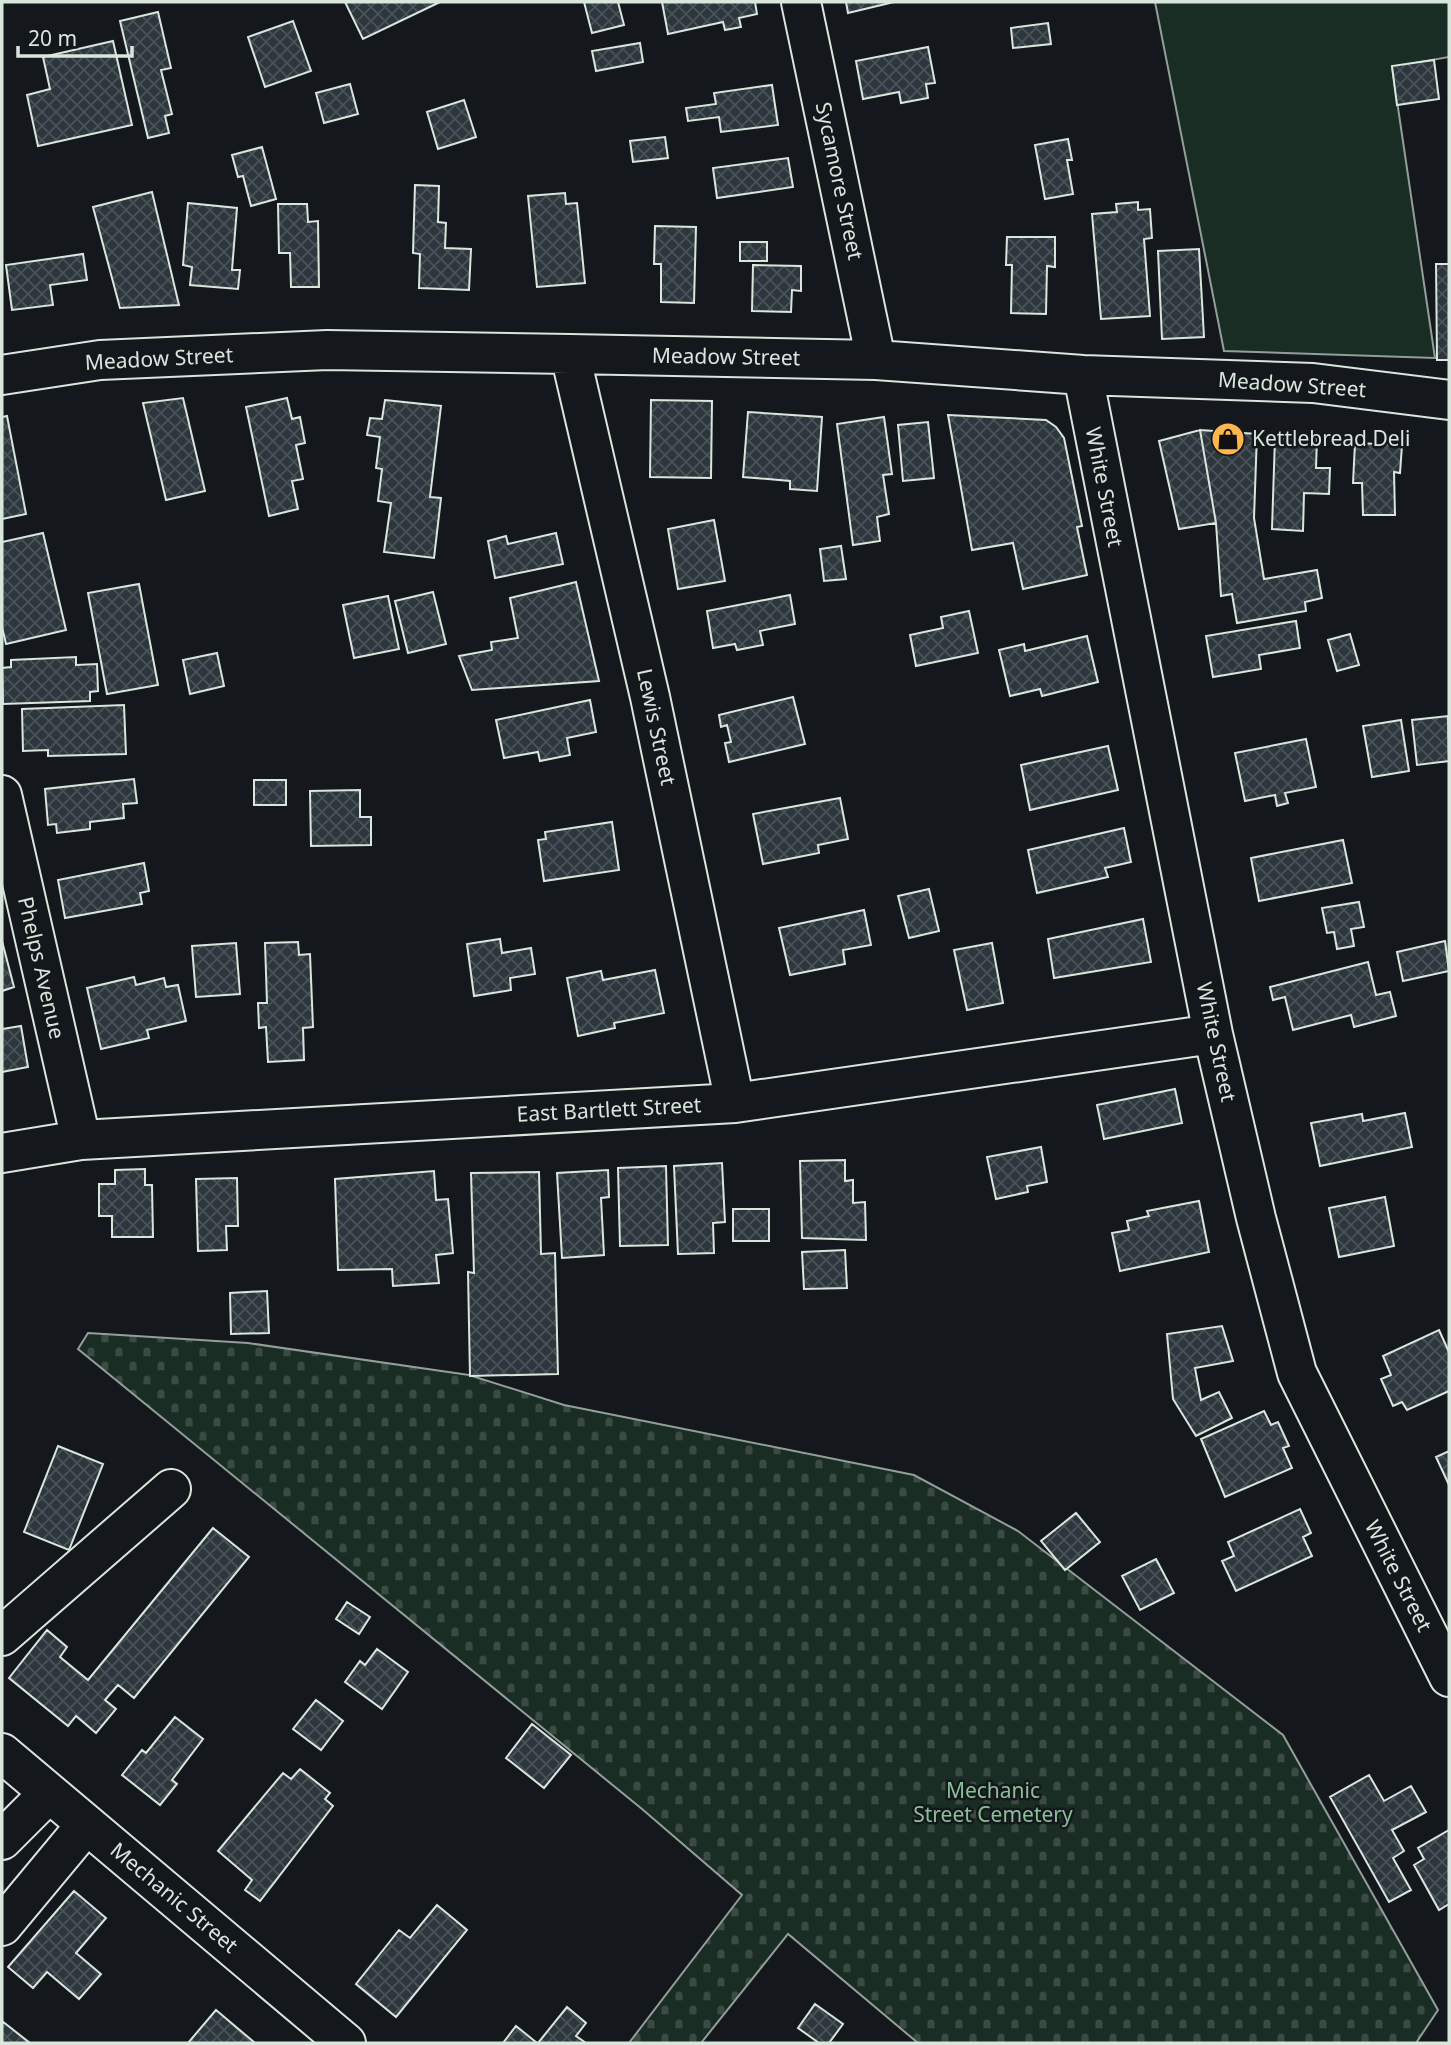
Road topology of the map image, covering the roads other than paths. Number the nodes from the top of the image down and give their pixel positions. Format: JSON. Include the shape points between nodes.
{"nodes":[{"id":1,"x":801,"y":2,"type":"edge"},
{"id":2,"x":570,"y":354,"type":"junction"},
{"id":3,"x":876,"y":360,"type":"junction"},
{"id":4,"x":2,"y":375,"type":"edge"},
{"id":5,"x":1083,"y":375,"type":"junction"},
{"id":6,"x":1449,"y":400,"type":"edge"},
{"id":7,"x":2,"y":795,"type":"edge"},
{"id":8,"x":1213,"y":1034,"type":"junction"},
{"id":9,"x":735,"y":1103,"type":"junction"},
{"id":10,"x":81,"y":1140,"type":"junction"},
{"id":11,"x":2,"y":1153,"type":"edge"},
{"id":12,"x":171,"y":1489,"type":"dead end"},
{"id":13,"x":2,"y":1636,"type":"edge"},
{"id":14,"x":1449,"y":1677,"type":"edge"},
{"id":15,"x":2,"y":1753,"type":"edge"},
{"id":16,"x":49,"y":1793,"type":"junction"},
{"id":17,"x":86,"y":1825,"type":"junction"},
{"id":18,"x":2,"y":1840,"type":"edge"},
{"id":19,"x":2,"y":1926,"type":"edge"},
{"id":20,"x":346,"y":2043,"type":"edge"}],
"edges":[{"from":1,"to":3,"type":"street","name":"Sycamore Street"},
{"from":2,"to":3,"type":"street","name":"Meadow Street"},
{"from":2,"to":4,"type":"street","name":"Meadow Street","via":[[327,350],[100,360]]},
{"from":2,"to":9,"type":"street","name":"Lewis Street","via":[[650,696]]},
{"from":3,"to":5,"type":"street","name":"Meadow Street"},
{"from":5,"to":6,"type":"street","name":"Meadow Street","via":[[1313,383]]},
{"from":5,"to":8,"type":"street","name":"White Street"},
{"from":7,"to":10,"type":"street","name":"Phelps Avenue"},
{"from":8,"to":9,"type":"street","name":"East Bartlett Street"},
{"from":8,"to":14,"type":"street","name":"White Street","via":[[1297,1373]]},
{"from":9,"to":10,"type":"street","name":"East Bartlett Street"},
{"from":10,"to":11,"type":"street","name":"East Bartlett Street"},
{"from":12,"to":13,"type":"street"},
{"from":15,"to":16,"type":"street","name":"Mechanic Street"},
{"from":16,"to":17,"type":"street","name":"Mechanic Street"},
{"from":16,"to":18,"type":"street"},
{"from":17,"to":19,"type":"street"},
{"from":17,"to":20,"type":"street","name":"Mechanic Street"}]}
